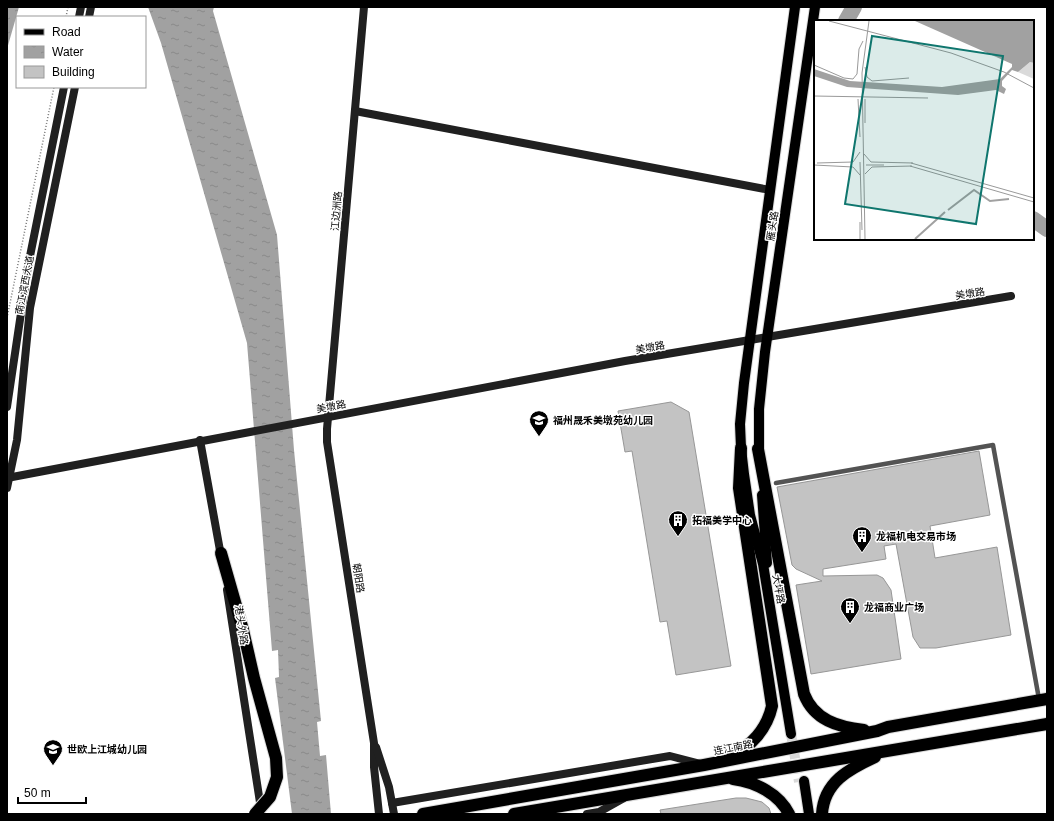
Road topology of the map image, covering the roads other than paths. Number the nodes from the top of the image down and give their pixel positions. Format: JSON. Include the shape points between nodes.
{"nodes":[{"id":1,"x":364,"y":7,"type":"edge"},
{"id":2,"x":794,"y":7,"type":"edge"},
{"id":3,"x":815,"y":7,"type":"edge"},
{"id":4,"x":64,"y":88,"type":"edge"},
{"id":5,"x":75,"y":88,"type":"edge"},
{"id":6,"x":355,"y":111,"type":"junction"},
{"id":7,"x":770,"y":190,"type":"junction"},
{"id":8,"x":1011,"y":296,"type":"dead end"},
{"id":9,"x":768,"y":336,"type":"junction"},
{"id":10,"x":750,"y":339,"type":"junction"},
{"id":11,"x":7,"y":407,"type":"edge"},
{"id":12,"x":327,"y":417,"type":"junction"},
{"id":13,"x":200,"y":440,"type":"junction"},
{"id":14,"x":741,"y":448,"type":"junction"},
{"id":15,"x":758,"y":449,"type":"junction"},
{"id":16,"x":8,"y":477,"type":"edge"},
{"id":17,"x":776,"y":483,"type":"dead end"},
{"id":18,"x":7,"y":488,"type":"edge"},
{"id":19,"x":221,"y":553,"type":"junction"},
{"id":20,"x":1043,"y":700,"type":"edge"},
{"id":21,"x":1047,"y":724,"type":"edge"},
{"id":22,"x":877,"y":732,"type":"junction"},
{"id":23,"x":374,"y":743,"type":"junction"},
{"id":24,"x":887,"y":751,"type":"junction"},
{"id":25,"x":720,"y":761,"type":"junction"},
{"id":26,"x":704,"y":765,"type":"junction"},
{"id":27,"x":726,"y":778,"type":"junction"},
{"id":28,"x":630,"y":795,"type":"junction"},
{"id":29,"x":426,"y":797,"type":"junction"},
{"id":30,"x":392,"y":803,"type":"junction"},
{"id":31,"x":255,"y":814,"type":"edge"},
{"id":32,"x":262,"y":814,"type":"edge"},
{"id":33,"x":379,"y":814,"type":"edge"},
{"id":34,"x":394,"y":814,"type":"edge"},
{"id":35,"x":422,"y":814,"type":"edge"},
{"id":36,"x":514,"y":814,"type":"edge"},
{"id":37,"x":587,"y":814,"type":"edge"},
{"id":38,"x":789,"y":814,"type":"edge"},
{"id":39,"x":804,"y":814,"type":"edge"},
{"id":40,"x":809,"y":814,"type":"edge"},
{"id":41,"x":822,"y":814,"type":"edge"}],
"edges":[{"from":1,"to":6,"type":"street","name":"江边洲路"},
{"from":2,"to":7,"type":"main road","name":"雁头路"},
{"from":3,"to":9,"type":"main road","name":"雁头路"},
{"from":4,"to":11,"type":"street","name":"南江滨西大道","via":[[28,266]]},
{"from":5,"to":16,"type":"street","name":"南江滨西大道","via":[[30,308],[17,440]]},
{"from":6,"to":7,"type":"street"},
{"from":6,"to":12,"type":"street","name":"江边洲路"},
{"from":7,"to":10,"type":"main road","name":"雁头路"},
{"from":8,"to":9,"type":"street","name":"美墩路"},
{"from":9,"to":10,"type":"street","name":"美墩路"},
{"from":9,"to":15,"type":"main road","name":"雁头路","via":[[759,409]]},
{"from":10,"to":12,"type":"street","name":"美墩路"},
{"from":10,"to":14,"type":"main road","name":"雁头路","via":[[742,399]]},
{"from":12,"to":13,"type":"street","name":"美墩路"},
{"from":12,"to":23,"type":"street","name":"朝阳路","via":[[327,442]]},
{"from":13,"to":16,"type":"street"},
{"from":13,"to":19,"type":"street","name":"港头外路"},
{"from":14,"to":15,"type":"main road","name":"大坪路","via":[[750,515],[763,564],[794,734],[767,563]]},
{"from":14,"to":25,"type":"highway","via":[[739,488],[772,706],[764,728],[751,742]]},
{"from":15,"to":22,"type":"highway","via":[[806,700],[813,710],[832,724]]},
{"from":16,"to":18,"type":"street","name":"南江滨西大道"},
{"from":17,"to":20,"type":"lane","via":[[993,445]]},
{"from":19,"to":31,"type":"highway","bridge":true,"via":[[276,758],[277,778],[270,797]]},
{"from":19,"to":32,"type":"street","name":"港头外路"},
{"from":20,"to":22,"type":"highway","name":"连江南路","via":[[888,727]]},
{"from":21,"to":24,"type":"highway"},
{"from":22,"to":25,"type":"highway","name":"连江南路"},
{"from":23,"to":30,"type":"street","name":"朝阳路"},
{"from":23,"to":33,"type":"street","name":"朝阳路"},
{"from":24,"to":27,"type":"highway"},
{"from":24,"to":41,"type":"highway","via":[[838,778],[825,798]]},
{"from":25,"to":26,"type":"highway","name":"连江南路"},
{"from":26,"to":29,"type":"street","via":[[670,756]]},
{"from":26,"to":35,"type":"highway","name":"连江南路"},
{"from":27,"to":28,"type":"highway"},
{"from":27,"to":38,"type":"highway","via":[[748,782],[766,790],[782,802]]},
{"from":28,"to":36,"type":"highway"},
{"from":28,"to":37,"type":"street","via":[[599,812]]},
{"from":29,"to":30,"type":"street"},
{"from":29,"to":35,"type":"street","via":[[420,804]]},
{"from":30,"to":34,"type":"street","name":"朝阳路"},
{"from":39,"to":40,"type":"main road","via":[[801,782]]}]}
